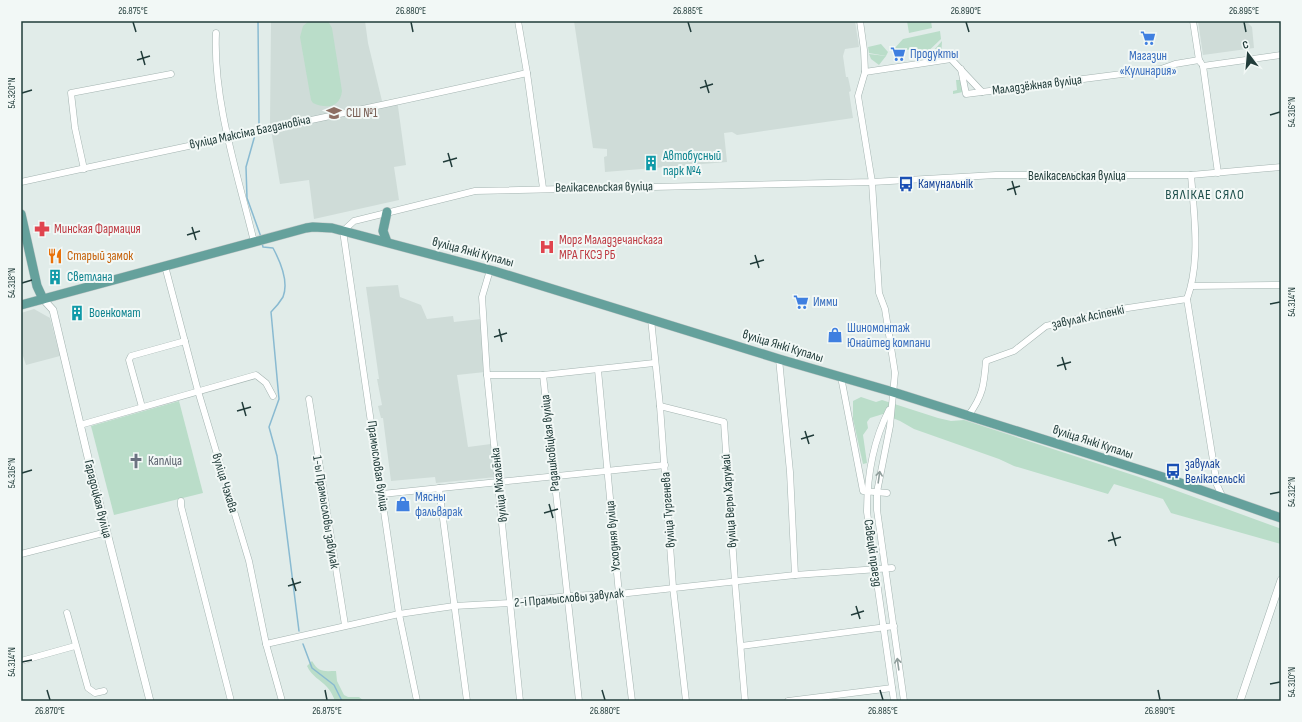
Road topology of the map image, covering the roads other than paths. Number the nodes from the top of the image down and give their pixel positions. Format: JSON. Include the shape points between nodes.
{"nodes":[{"id":1,"x":518,"y":21,"type":"edge"},
{"id":2,"x":860,"y":21,"type":"edge"},
{"id":3,"x":1193,"y":21,"type":"edge"},
{"id":4,"x":216,"y":33,"type":"dead end"},
{"id":5,"x":1281,"y":54,"type":"edge"},
{"id":6,"x":1199,"y":60,"type":"junction"},
{"id":7,"x":1204,"y":66,"type":"junction"},
{"id":8,"x":961,"y":69,"type":"junction"},
{"id":9,"x":865,"y":72,"type":"junction"},
{"id":10,"x":527,"y":73,"type":"junction"},
{"id":11,"x":171,"y":74,"type":"dead end"},
{"id":12,"x":982,"y":92,"type":"junction"},
{"id":13,"x":227,"y":136,"type":"junction"},
{"id":14,"x":1281,"y":167,"type":"edge"},
{"id":15,"x":84,"y":169,"type":"junction"},
{"id":16,"x":1218,"y":173,"type":"junction"},
{"id":17,"x":1191,"y":175,"type":"junction"},
{"id":18,"x":21,"y":182,"type":"edge"},
{"id":19,"x":872,"y":182,"type":"junction"},
{"id":20,"x":543,"y":188,"type":"junction"},
{"id":21,"x":387,"y":212,"type":"junction"},
{"id":22,"x":21,"y":214,"type":"edge"},
{"id":23,"x":343,"y":231,"type":"junction"},
{"id":24,"x":254,"y":242,"type":"junction"},
{"id":25,"x":387,"y":242,"type":"junction"},
{"id":26,"x":166,"y":266,"type":"junction"},
{"id":27,"x":490,"y":270,"type":"junction"},
{"id":28,"x":1281,"y":285,"type":"edge"},
{"id":29,"x":1192,"y":286,"type":"junction"},
{"id":30,"x":44,"y":299,"type":"junction"},
{"id":31,"x":1187,"y":299,"type":"junction"},
{"id":32,"x":21,"y":305,"type":"edge"},
{"id":33,"x":651,"y":319,"type":"junction"},
{"id":34,"x":185,"y":341,"type":"junction"},
{"id":35,"x":779,"y":359,"type":"junction"},
{"id":36,"x":654,"y":363,"type":"junction"},
{"id":37,"x":598,"y":370,"type":"junction"},
{"id":38,"x":487,"y":375,"type":"junction"},
{"id":39,"x":543,"y":375,"type":"junction"},
{"id":40,"x":841,"y":377,"type":"junction"},
{"id":41,"x":198,"y":391,"type":"junction"},
{"id":42,"x":893,"y":392,"type":"junction"},
{"id":43,"x":273,"y":396,"type":"dead end"},
{"id":44,"x":309,"y":399,"type":"dead end"},
{"id":45,"x":660,"y":406,"type":"junction"},
{"id":46,"x":142,"y":407,"type":"junction"},
{"id":47,"x":890,"y":408,"type":"junction"},
{"id":48,"x":968,"y":416,"type":"junction"},
{"id":49,"x":80,"y":425,"type":"junction"},
{"id":50,"x":665,"y":465,"type":"junction"},
{"id":51,"x":607,"y":471,"type":"junction"},
{"id":52,"x":554,"y":477,"type":"junction"},
{"id":53,"x":499,"y":481,"type":"junction"},
{"id":54,"x":438,"y":488,"type":"junction"},
{"id":55,"x":865,"y":491,"type":"junction"},
{"id":56,"x":877,"y":492,"type":"junction"},
{"id":57,"x":887,"y":493,"type":"dead end"},
{"id":58,"x":382,"y":494,"type":"junction"},
{"id":59,"x":1224,"y":499,"type":"junction"},
{"id":60,"x":181,"y":501,"type":"dead end"},
{"id":61,"x":1281,"y":518,"type":"edge"},
{"id":62,"x":107,"y":532,"type":"junction"},
{"id":63,"x":21,"y":554,"type":"edge"},
{"id":64,"x":889,"y":568,"type":"junction"},
{"id":65,"x":876,"y":570,"type":"junction"},
{"id":66,"x":795,"y":575,"type":"junction"},
{"id":67,"x":1281,"y":580,"type":"edge"},
{"id":68,"x":735,"y":582,"type":"junction"},
{"id":69,"x":673,"y":587,"type":"junction"},
{"id":70,"x":619,"y":594,"type":"junction"},
{"id":71,"x":567,"y":596,"type":"junction"},
{"id":72,"x":510,"y":603,"type":"junction"},
{"id":73,"x":454,"y":606,"type":"junction"},
{"id":74,"x":67,"y":613,"type":"dead end"},
{"id":75,"x":400,"y":614,"type":"junction"},
{"id":76,"x":345,"y":625,"type":"junction"},
{"id":77,"x":894,"y":626,"type":"junction"},
{"id":78,"x":884,"y":627,"type":"junction"},
{"id":79,"x":266,"y":644,"type":"junction"},
{"id":80,"x":75,"y":646,"type":"junction"},
{"id":81,"x":741,"y":646,"type":"junction"},
{"id":82,"x":21,"y":661,"type":"edge"},
{"id":83,"x":892,"y":688,"type":"junction"},
{"id":84,"x":104,"y":691,"type":"dead end"},
{"id":85,"x":280,"y":700,"type":"edge"},
{"id":86,"x":150,"y":701,"type":"edge"},
{"id":87,"x":231,"y":701,"type":"edge"},
{"id":88,"x":417,"y":701,"type":"edge"},
{"id":89,"x":467,"y":701,"type":"edge"},
{"id":90,"x":520,"y":701,"type":"edge"},
{"id":91,"x":579,"y":701,"type":"edge"},
{"id":92,"x":632,"y":701,"type":"edge"},
{"id":93,"x":686,"y":701,"type":"edge"},
{"id":94,"x":745,"y":701,"type":"edge"},
{"id":95,"x":788,"y":701,"type":"edge"},
{"id":96,"x":894,"y":701,"type":"edge"},
{"id":97,"x":904,"y":701,"type":"edge"},
{"id":98,"x":1240,"y":701,"type":"edge"}],
"edges":[{"from":1,"to":10,"type":"street"},
{"from":2,"to":9,"type":"street"},
{"from":3,"to":6,"type":"street"},
{"from":4,"to":13,"type":"street","via":[[215,53]]},
{"from":5,"to":7,"type":"street"},
{"from":6,"to":7,"type":"street"},
{"from":6,"to":12,"type":"street","name":"Маладзёжная вуліца","via":[[1175,64],[1161,70]]},
{"from":7,"to":16,"type":"street"},
{"from":8,"to":9,"type":"street","name":"Маладзёжная вуліца","via":[[952,59]]},
{"from":8,"to":12,"type":"street","name":"Маладзёжная вуліца"},
{"from":8,"to":12,"type":"street","via":[[966,94]]},
{"from":9,"to":19,"type":"street","via":[[858,96]]},
{"from":10,"to":13,"type":"street","name":"вуліца Максіма Багдановіча","via":[[376,107]]},
{"from":10,"to":20,"type":"street"},
{"from":11,"to":15,"type":"street","via":[[71,93]]},
{"from":13,"to":15,"type":"street","name":"вуліца Максіма Багдановіча"},
{"from":13,"to":24,"type":"street"},
{"from":14,"to":16,"type":"street","name":"Велікасельская вуліца"},
{"from":15,"to":18,"type":"street","name":"вуліца Максіма Багдановіча"},
{"from":16,"to":17,"type":"street","name":"Велікасельская вуліца"},
{"from":17,"to":19,"type":"street","name":"Велікасельская вуліца","via":[[996,176]]},
{"from":17,"to":29,"type":"street","via":[[1196,245]]},
{"from":19,"to":20,"type":"street","name":"Велікасельская вуліца"},
{"from":19,"to":42,"type":"street","via":[[879,293],[885,309],[895,374]]},
{"from":20,"to":21,"type":"street","name":"Велікасельская вуліца","via":[[475,191]]},
{"from":21,"to":23,"type":"street","name":"Велікасельская вуліца","via":[[354,221]]},
{"from":21,"to":25,"type":"main road","via":[[383,231]]},
{"from":22,"to":30,"type":"main road","via":[[37,286]]},
{"from":23,"to":24,"type":"main road","name":"вуліца Янкі Купалы","via":[[313,227]]},
{"from":23,"to":25,"type":"main road","name":"вуліца Янкі Купалы"},
{"from":23,"to":58,"type":"street","name":"Прамысловая вуліца"},
{"from":24,"to":26,"type":"main road"},
{"from":25,"to":27,"type":"main road","name":"вуліца Янкі Купалы"},
{"from":26,"to":30,"type":"main road"},
{"from":26,"to":34,"type":"street","name":"вуліца Чэхава"},
{"from":27,"to":33,"type":"main road","name":"вуліца Янкі Купалы"},
{"from":27,"to":38,"type":"street","name":"вуліца Міхалёнка","via":[[482,297]]},
{"from":28,"to":29,"type":"street"},
{"from":29,"to":31,"type":"street"},
{"from":30,"to":32,"type":"main road"},
{"from":30,"to":49,"type":"street","name":"Гарадоцкая вуліца","via":[[53,310]]},
{"from":31,"to":48,"type":"street","name":"завулак Асіпенкі","via":[[1121,309],[1046,326],[1014,352],[986,361],[984,386],[978,402]]},
{"from":31,"to":59,"type":"street","via":[[1217,485]]},
{"from":33,"to":35,"type":"main road","name":"вуліца Янкі Купалы"},
{"from":33,"to":36,"type":"street","name":"вуліца Тургенева"},
{"from":34,"to":41,"type":"street","name":"вуліца Чэхава"},
{"from":34,"to":46,"type":"street","via":[[131,356],[129,360]]},
{"from":35,"to":40,"type":"main road","name":"вуліца Янкі Купалы"},
{"from":35,"to":66,"type":"street","via":[[790,472]]},
{"from":36,"to":37,"type":"street"},
{"from":36,"to":45,"type":"street","name":"вуліца Тургенева"},
{"from":37,"to":39,"type":"street"},
{"from":37,"to":51,"type":"street","name":"Усходняя вуліца"},
{"from":38,"to":39,"type":"street"},
{"from":38,"to":53,"type":"street","name":"вуліца Міхалёнка"},
{"from":39,"to":52,"type":"street","name":"Радашковіцкая вуліца"},
{"from":40,"to":42,"type":"main road","name":"вуліца Янкі Купалы"},
{"from":40,"to":55,"type":"street","name":"Савецкі праезд"},
{"from":41,"to":43,"type":"street","via":[[256,375],[266,383]]},
{"from":41,"to":46,"type":"street"},
{"from":41,"to":79,"type":"street","name":"вуліца Чэхава","via":[[249,562]]},
{"from":42,"to":47,"type":"street","name":"Савецкі праезд"},
{"from":42,"to":48,"type":"main road","name":"вуліца Янкі Купалы"},
{"from":44,"to":76,"type":"street","name":"1-ы Прамысловы завулак"},
{"from":45,"to":50,"type":"street","name":"вуліца Тургенева"},
{"from":45,"to":68,"type":"street","name":"вуліца Веры Харужай","via":[[724,422]]},
{"from":46,"to":49,"type":"street"},
{"from":47,"to":55,"type":"street","name":"Савецкі праезд","via":[[880,428]]},
{"from":56,"to":47,"type":"street","name":"Савецкі праезд","one_way":true,"via":[[890,426]]},
{"from":48,"to":59,"type":"main road","name":"вуліца Янкі Купалы","via":[[1169,479]]},
{"from":49,"to":62,"type":"street","name":"Гарадоцкая вуліца"},
{"from":50,"to":51,"type":"street"},
{"from":50,"to":69,"type":"street","name":"вуліца Тургенева"},
{"from":51,"to":52,"type":"street"},
{"from":51,"to":70,"type":"street","name":"Усходняя вуліца"},
{"from":52,"to":53,"type":"street"},
{"from":52,"to":71,"type":"street","name":"Радашковіцкая вуліца"},
{"from":53,"to":54,"type":"street"},
{"from":53,"to":72,"type":"street","name":"вуліца Міхалёнка"},
{"from":54,"to":58,"type":"street"},
{"from":54,"to":73,"type":"street"},
{"from":55,"to":56,"type":"street"},
{"from":55,"to":65,"type":"street","name":"Савецкі праезд"},
{"from":56,"to":57,"type":"street"},
{"from":56,"to":64,"type":"street","name":"Савецкі праезд"},
{"from":58,"to":75,"type":"street","name":"Прамысловая вуліца"},
{"from":59,"to":61,"type":"main road","name":"вуліца Янкі Купалы"},
{"from":60,"to":87,"type":"street","via":[[194,562]]},
{"from":62,"to":63,"type":"street"},
{"from":62,"to":86,"type":"street","name":"Гарадоцкая вуліца"},
{"from":64,"to":65,"type":"street","name":"2-і Прамысловы завулак"},
{"from":64,"to":77,"type":"street","name":"Савецкі праезд"},
{"from":65,"to":66,"type":"street","name":"2-і Прамысловы завулак"},
{"from":65,"to":78,"type":"street","name":"Савецкі праезд"},
{"from":66,"to":68,"type":"street","name":"2-і Прамысловы завулак"},
{"from":67,"to":98,"type":"street"},
{"from":68,"to":69,"type":"street","name":"2-і Прамысловы завулак"},
{"from":68,"to":81,"type":"street","name":"вуліца Веры Харужай"},
{"from":69,"to":70,"type":"street","name":"2-і Прамысловы завулак"},
{"from":69,"to":93,"type":"street","name":"вуліца Тургенева"},
{"from":70,"to":71,"type":"street","name":"2-і Прамысловы завулак"},
{"from":70,"to":92,"type":"street","name":"Усходняя вуліца"},
{"from":71,"to":72,"type":"street","name":"2-і Прамысловы завулак"},
{"from":71,"to":91,"type":"street","name":"Радашковіцкая вуліца"},
{"from":72,"to":73,"type":"street","name":"2-і Прамысловы завулак"},
{"from":72,"to":90,"type":"street","name":"вуліца Міхалёнка"},
{"from":73,"to":75,"type":"street","name":"2-і Прамысловы завулак"},
{"from":73,"to":89,"type":"street"},
{"from":74,"to":80,"type":"street"},
{"from":75,"to":76,"type":"street","name":"2-і Прамысловы завулак"},
{"from":75,"to":88,"type":"street","name":"Прамысловая вуліца"},
{"from":76,"to":79,"type":"street","name":"2-і Прамысловы завулак"},
{"from":77,"to":78,"type":"street"},
{"from":97,"to":77,"type":"street","name":"Савецкі праезд","one_way":true},
{"from":78,"to":81,"type":"street"},
{"from":78,"to":83,"type":"street","name":"Савецкі праезд"},
{"from":79,"to":85,"type":"street","name":"вуліца Чэхава"},
{"from":80,"to":82,"type":"street"},
{"from":80,"to":84,"type":"street","via":[[88,688],[95,693]]},
{"from":81,"to":94,"type":"street","name":"вуліца Веры Харужай"},
{"from":83,"to":95,"type":"street"},
{"from":83,"to":96,"type":"street","name":"Савецкі праезд"}]}
